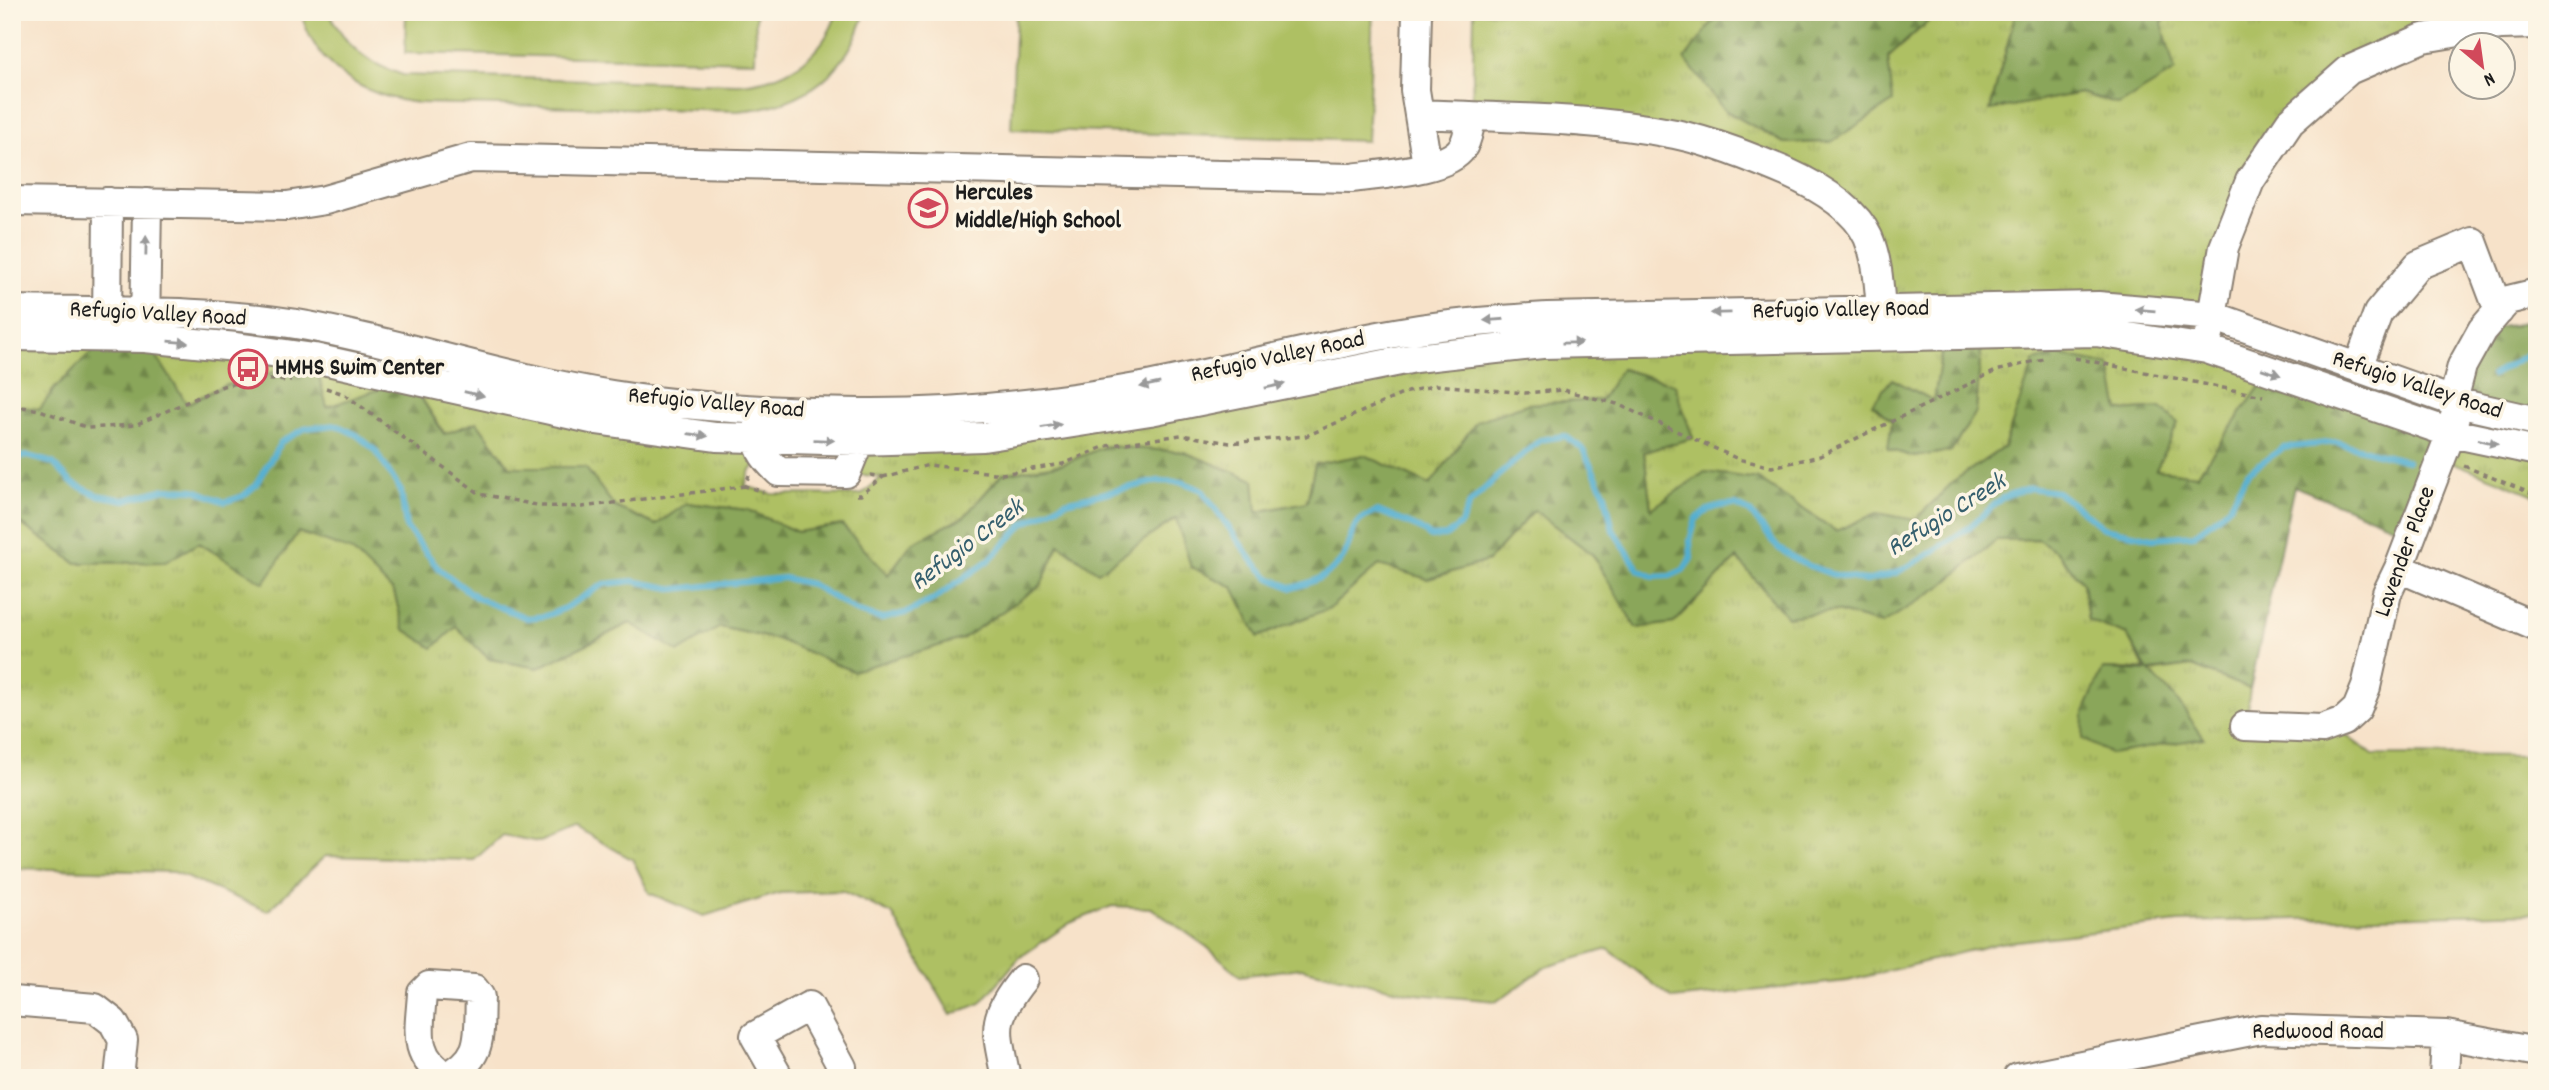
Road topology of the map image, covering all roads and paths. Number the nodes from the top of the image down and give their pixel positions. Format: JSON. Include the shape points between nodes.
{"nodes":[{"id":1,"x":1417,"y":12,"type":"edge"},
{"id":2,"x":2537,"y":24,"type":"edge"},
{"id":3,"x":1419,"y":114,"type":"junction"},
{"id":4,"x":1472,"y":117,"type":"junction"},
{"id":5,"x":1427,"y":165,"type":"junction"},
{"id":6,"x":12,"y":201,"type":"edge"},
{"id":7,"x":108,"y":202,"type":"junction"},
{"id":8,"x":147,"y":203,"type":"junction"},
{"id":9,"x":2537,"y":293,"type":"edge"},
{"id":10,"x":12,"y":310,"type":"edge"},
{"id":11,"x":1881,"y":310,"type":"junction"},
{"id":12,"x":2499,"y":311,"type":"junction"},
{"id":13,"x":2213,"y":316,"type":"junction"},
{"id":14,"x":107,"y":324,"type":"junction"},
{"id":15,"x":145,"y":326,"type":"junction"},
{"id":16,"x":12,"y":336,"type":"edge"},
{"id":17,"x":2207,"y":349,"type":"junction"},
{"id":18,"x":2046,"y":358,"type":"dead end"},
{"id":19,"x":2071,"y":358,"type":"dead end"},
{"id":20,"x":2358,"y":367,"type":"junction"},
{"id":21,"x":299,"y":382,"type":"dead end"},
{"id":22,"x":322,"y":386,"type":"dead end"},
{"id":23,"x":2266,"y":397,"type":"dead end"},
{"id":24,"x":2455,"y":402,"type":"junction"},
{"id":25,"x":12,"y":408,"type":"edge"},
{"id":26,"x":2537,"y":421,"type":"edge"},
{"id":27,"x":758,"y":424,"type":"junction"},
{"id":28,"x":2446,"y":445,"type":"junction"},
{"id":29,"x":2537,"y":451,"type":"edge"},
{"id":30,"x":883,"y":477,"type":"dead end"},
{"id":31,"x":745,"y":486,"type":"dead end"},
{"id":32,"x":2537,"y":496,"type":"edge"},
{"id":33,"x":2399,"y":568,"type":"junction"},
{"id":34,"x":2537,"y":627,"type":"edge"},
{"id":35,"x":2245,"y":726,"type":"dead end"},
{"id":36,"x":1023,"y":979,"type":"dead end"},
{"id":37,"x":12,"y":1001,"type":"edge"},
{"id":38,"x":2446,"y":1035,"type":"junction"},
{"id":39,"x":2537,"y":1052,"type":"edge"},
{"id":40,"x":119,"y":1078,"type":"edge"},
{"id":41,"x":779,"y":1078,"type":"edge"},
{"id":42,"x":836,"y":1078,"type":"edge"},
{"id":43,"x":1006,"y":1078,"type":"edge"},
{"id":44,"x":2017,"y":1078,"type":"edge"},
{"id":45,"x":2444,"y":1078,"type":"edge"}],
"edges":[{"from":1,"to":3,"type":"street","via":[[1415,90]]},
{"from":2,"to":13,"type":"street","via":[[2423,38],[2349,70],[2291,122],[2250,181],[2224,247]]},
{"from":3,"to":4,"type":"street"},
{"from":3,"to":5,"type":"street"},
{"from":4,"to":5,"type":"street","via":[[1464,147],[1446,161]]},
{"from":4,"to":11,"type":"street","via":[[1616,124],[1677,135],[1721,147],[1804,181],[1835,200],[1868,236],[1877,267]]},
{"from":5,"to":8,"type":"street","via":[[1352,178],[471,158],[325,200],[287,206]]},
{"from":6,"to":7,"type":"street"},
{"from":7,"to":8,"type":"street"},
{"from":7,"to":14,"type":"street"},
{"from":15,"to":8,"type":"street","one_way":true},
{"from":9,"to":12,"type":"street","via":[[2508,300]]},
{"from":10,"to":14,"type":"street","name":"Refugio Valley Road"},
{"from":13,"to":11,"type":"street","name":"Refugio Valley Road","one_way":true,"via":[[2098,306]]},
{"from":11,"to":27,"type":"street","name":"Refugio Valley Road","one_way":true,"via":[[1476,321],[1061,399]]},
{"from":12,"to":20,"type":"street","via":[[2473,242],[2418,265],[2378,313]]},
{"from":12,"to":24,"type":"street","name":"Lavender Place","via":[[2462,366]]},
{"from":13,"to":17,"type":"street"},
{"from":13,"to":20,"type":"street","name":"Refugio Valley Road"},
{"from":14,"to":15,"type":"street","name":"Refugio Valley Road"},
{"from":14,"to":16,"type":"street","name":"Refugio Valley Road"},
{"from":15,"to":27,"type":"street","name":"Refugio Valley Road","via":[[244,318],[306,326]]},
{"from":27,"to":17,"type":"street","name":"Refugio Valley Road","one_way":true,"via":[[859,441],[983,437],[1150,411],[1415,358],[1542,344],[2096,332]]},
{"from":17,"to":28,"type":"street","name":"Refugio Valley Road","one_way":true},
{"from":18,"to":30,"type":"path","via":[[1996,371],[1820,456],[1772,467],[1738,458],[1617,404],[1563,390],[1525,393],[1437,385],[1407,392],[1306,436],[1230,443],[1181,435],[1106,446],[1063,464],[1002,474],[929,465]]},
{"from":19,"to":23,"type":"path"},
{"from":20,"to":24,"type":"street","name":"Refugio Valley Road"},
{"from":21,"to":25,"type":"path","via":[[254,379],[223,386],[135,425],[88,428],[40,410]]},
{"from":22,"to":31,"type":"path","via":[[344,394],[480,494],[582,508]]},
{"from":24,"to":26,"type":"street","name":"Refugio Valley Road"},
{"from":24,"to":28,"type":"street","name":"Lavender Place"},
{"from":28,"to":29,"type":"street","name":"Refugio Valley Road","one_way":true},
{"from":28,"to":32,"type":"path"},
{"from":28,"to":33,"type":"street","name":"Lavender Place"},
{"from":33,"to":34,"type":"street"},
{"from":33,"to":35,"type":"street","name":"Lavender Place","via":[[2387,593],[2366,687],[2351,716],[2322,729]]},
{"from":36,"to":43,"type":"street","via":[[999,1014]]},
{"from":37,"to":40,"type":"street","via":[[95,1008],[113,1021],[122,1040]]},
{"from":38,"to":39,"type":"street","name":"Redwood Road"},
{"from":38,"to":44,"type":"street","name":"Redwood Road","via":[[2261,1029]]},
{"from":38,"to":45,"type":"street"},
{"from":41,"to":42,"type":"street","via":[[755,1036],[809,1006],[842,1067]]}]}
